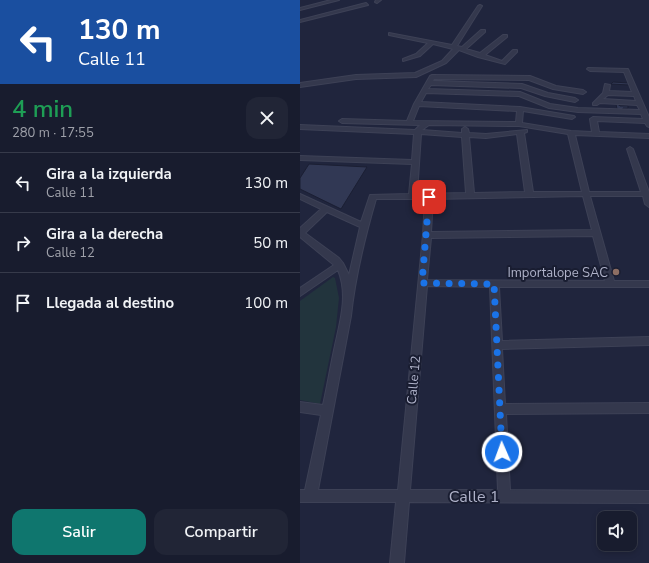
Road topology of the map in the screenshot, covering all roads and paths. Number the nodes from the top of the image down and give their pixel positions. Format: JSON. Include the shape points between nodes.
{"nodes":[{"id":1,"x":336,"y":0,"type":"edge"},
{"id":2,"x":366,"y":4,"type":"dead end"},
{"id":3,"x":480,"y":6,"type":"dead end"},
{"id":4,"x":300,"y":9,"type":"edge"},
{"id":5,"x":310,"y":14,"type":"dead end"},
{"id":6,"x":315,"y":18,"type":"junction"},
{"id":7,"x":300,"y":21,"type":"edge"},
{"id":8,"x":482,"y":31,"type":"dead end"},
{"id":9,"x":391,"y":34,"type":"dead end"},
{"id":10,"x":505,"y":36,"type":"dead end"},
{"id":11,"x":431,"y":43,"type":"junction"},
{"id":12,"x":458,"y":49,"type":"junction"},
{"id":13,"x":515,"y":51,"type":"dead end"},
{"id":14,"x":480,"y":56,"type":"junction"},
{"id":15,"x":405,"y":60,"type":"dead end"},
{"id":16,"x":590,"y":69,"type":"dead end"},
{"id":17,"x":480,"y":77,"type":"junction"},
{"id":18,"x":429,"y":83,"type":"junction"},
{"id":19,"x":300,"y":85,"type":"edge"},
{"id":20,"x":480,"y":85,"type":"junction"},
{"id":21,"x":607,"y":85,"type":"dead end"},
{"id":22,"x":424,"y":91,"type":"junction"},
{"id":23,"x":583,"y":92,"type":"dead end"},
{"id":24,"x":479,"y":93,"type":"junction"},
{"id":25,"x":606,"y":93,"type":"junction"},
{"id":26,"x":636,"y":94,"type":"junction"},
{"id":27,"x":575,"y":100,"type":"dead end"},
{"id":28,"x":598,"y":102,"type":"junction"},
{"id":29,"x":640,"y":103,"type":"junction"},
{"id":30,"x":417,"y":104,"type":"junction"},
{"id":31,"x":520,"y":109,"type":"junction"},
{"id":32,"x":590,"y":110,"type":"junction"},
{"id":33,"x":643,"y":112,"type":"junction"},
{"id":34,"x":572,"y":117,"type":"dead end"},
{"id":35,"x":593,"y":119,"type":"junction"},
{"id":36,"x":300,"y":120,"type":"edge"},
{"id":37,"x":464,"y":122,"type":"junction"},
{"id":38,"x":648,"y":122,"type":"edge"},
{"id":39,"x":409,"y":123,"type":"junction"},
{"id":40,"x":428,"y":123,"type":"junction"},
{"id":41,"x":519,"y":124,"type":"junction"},
{"id":42,"x":300,"y":127,"type":"edge"},
{"id":43,"x":541,"y":128,"type":"junction"},
{"id":44,"x":418,"y":131,"type":"junction"},
{"id":45,"x":520,"y":132,"type":"junction"},
{"id":46,"x":571,"y":133,"type":"junction"},
{"id":47,"x":596,"y":133,"type":"junction"},
{"id":48,"x":465,"y":134,"type":"junction"},
{"id":49,"x":649,"y":136,"type":"edge"},
{"id":50,"x":630,"y":149,"type":"dead end"},
{"id":51,"x":300,"y":159,"type":"edge"},
{"id":52,"x":416,"y":162,"type":"junction"},
{"id":53,"x":529,"y":194,"type":"junction"},
{"id":54,"x":586,"y":194,"type":"junction"},
{"id":55,"x":647,"y":194,"type":"edge"},
{"id":56,"x":300,"y":196,"type":"edge"},
{"id":57,"x":413,"y":196,"type":"junction"},
{"id":58,"x":470,"y":196,"type":"junction"},
{"id":59,"x":429,"y":197,"type":"junction"},
{"id":60,"x":649,"y":204,"type":"edge"},
{"id":61,"x":326,"y":209,"type":"junction"},
{"id":62,"x":364,"y":226,"type":"junction"},
{"id":63,"x":597,"y":233,"type":"junction"},
{"id":64,"x":427,"y":235,"type":"junction"},
{"id":65,"x":340,"y":265,"type":"junction"},
{"id":66,"x":422,"y":283,"type":"junction"},
{"id":67,"x":494,"y":284,"type":"junction"},
{"id":68,"x":649,"y":284,"type":"edge"},
{"id":69,"x":611,"y":285,"type":"junction"},
{"id":70,"x":300,"y":293,"type":"edge"},
{"id":71,"x":349,"y":294,"type":"junction"},
{"id":72,"x":649,"y":341,"type":"edge"},
{"id":73,"x":497,"y":345,"type":"junction"},
{"id":74,"x":300,"y":407,"type":"edge"},
{"id":75,"x":649,"y":408,"type":"edge"},
{"id":76,"x":500,"y":409,"type":"junction"},
{"id":77,"x":327,"y":411,"type":"junction"},
{"id":78,"x":305,"y":496,"type":"edge"},
{"id":79,"x":403,"y":496,"type":"junction"},
{"id":80,"x":504,"y":496,"type":"junction"},
{"id":81,"x":649,"y":497,"type":"edge"},
{"id":82,"x":396,"y":563,"type":"edge"}],
"edges":[{"from":1,"to":4,"type":"street"},
{"from":2,"to":6,"type":"street"},
{"from":3,"to":12,"type":"street"},
{"from":5,"to":6,"type":"street"},
{"from":6,"to":7,"type":"street"},
{"from":8,"to":12,"type":"street"},
{"from":9,"to":11,"type":"street"},
{"from":10,"to":14,"type":"street"},
{"from":11,"to":12,"type":"street"},
{"from":11,"to":15,"type":"street","via":[[415,57]]},
{"from":12,"to":14,"type":"street"},
{"from":12,"to":19,"type":"street","via":[[444,62],[416,74],[356,77]]},
{"from":13,"to":14,"type":"street","via":[[503,63]]},
{"from":16,"to":26,"type":"street","via":[[626,70]]},
{"from":17,"to":18,"type":"street","via":[[432,77]]},
{"from":17,"to":20,"type":"street"},
{"from":17,"to":23,"type":"street","via":[[530,78],[555,88]]},
{"from":18,"to":20,"type":"street"},
{"from":18,"to":22,"type":"street"},
{"from":20,"to":24,"type":"street"},
{"from":20,"to":27,"type":"street","via":[[522,86],[547,95]]},
{"from":21,"to":25,"type":"street"},
{"from":22,"to":24,"type":"street"},
{"from":22,"to":30,"type":"street"},
{"from":24,"to":32,"type":"street","via":[[523,95],[549,106]]},
{"from":25,"to":26,"type":"street"},
{"from":25,"to":28,"type":"street"},
{"from":26,"to":29,"type":"street"},
{"from":28,"to":29,"type":"street"},
{"from":28,"to":32,"type":"street"},
{"from":29,"to":33,"type":"street"},
{"from":30,"to":31,"type":"street"},
{"from":30,"to":39,"type":"street"},
{"from":31,"to":34,"type":"street"},
{"from":31,"to":41,"type":"street"},
{"from":32,"to":33,"type":"street"},
{"from":32,"to":35,"type":"street"},
{"from":33,"to":38,"type":"street"},
{"from":35,"to":38,"type":"street"},
{"from":35,"to":47,"type":"street"},
{"from":36,"to":39,"type":"street"},
{"from":37,"to":40,"type":"street"},
{"from":37,"to":41,"type":"street"},
{"from":37,"to":48,"type":"street"},
{"from":39,"to":40,"type":"street"},
{"from":40,"to":44,"type":"street"},
{"from":41,"to":43,"type":"street"},
{"from":42,"to":44,"type":"street"},
{"from":43,"to":45,"type":"street"},
{"from":43,"to":46,"type":"street"},
{"from":44,"to":48,"type":"street"},
{"from":44,"to":52,"type":"street"},
{"from":45,"to":48,"type":"street","via":[[486,136]]},
{"from":45,"to":53,"type":"street"},
{"from":46,"to":47,"type":"street"},
{"from":46,"to":54,"type":"street"},
{"from":47,"to":49,"type":"street"},
{"from":48,"to":58,"type":"street"},
{"from":50,"to":55,"type":"street"},
{"from":51,"to":52,"type":"street"},
{"from":52,"to":57,"type":"street"},
{"from":53,"to":54,"type":"street"},
{"from":53,"to":58,"type":"street"},
{"from":54,"to":55,"type":"street"},
{"from":54,"to":63,"type":"street"},
{"from":55,"to":60,"type":"street"},
{"from":56,"to":61,"type":"street"},
{"from":57,"to":59,"type":"street"},
{"from":57,"to":62,"type":"street","via":[[373,197]]},
{"from":58,"to":59,"type":"street"},
{"from":59,"to":64,"type":"street","name":"Calle 12"},
{"from":61,"to":62,"type":"street"},
{"from":61,"to":65,"type":"street","via":[[300,233]]},
{"from":62,"to":71,"type":"street"},
{"from":63,"to":64,"type":"street"},
{"from":63,"to":69,"type":"street"},
{"from":64,"to":66,"type":"street","name":"Calle 12"},
{"from":65,"to":70,"type":"street"},
{"from":65,"to":71,"type":"street"},
{"from":66,"to":67,"type":"street"},
{"from":66,"to":79,"type":"street","name":"Calle 12"},
{"from":67,"to":69,"type":"street"},
{"from":67,"to":73,"type":"street"},
{"from":68,"to":69,"type":"street"},
{"from":71,"to":77,"type":"street"},
{"from":72,"to":73,"type":"street"},
{"from":73,"to":76,"type":"street"},
{"from":74,"to":77,"type":"street"},
{"from":75,"to":76,"type":"street"},
{"from":76,"to":80,"type":"street"},
{"from":77,"to":78,"type":"street"},
{"from":78,"to":79,"type":"street","name":"Calle 1"},
{"from":79,"to":80,"type":"street","name":"Calle 1"},
{"from":79,"to":82,"type":"street","name":"Calle 12"},
{"from":80,"to":81,"type":"street","name":"Calle 1"}]}
